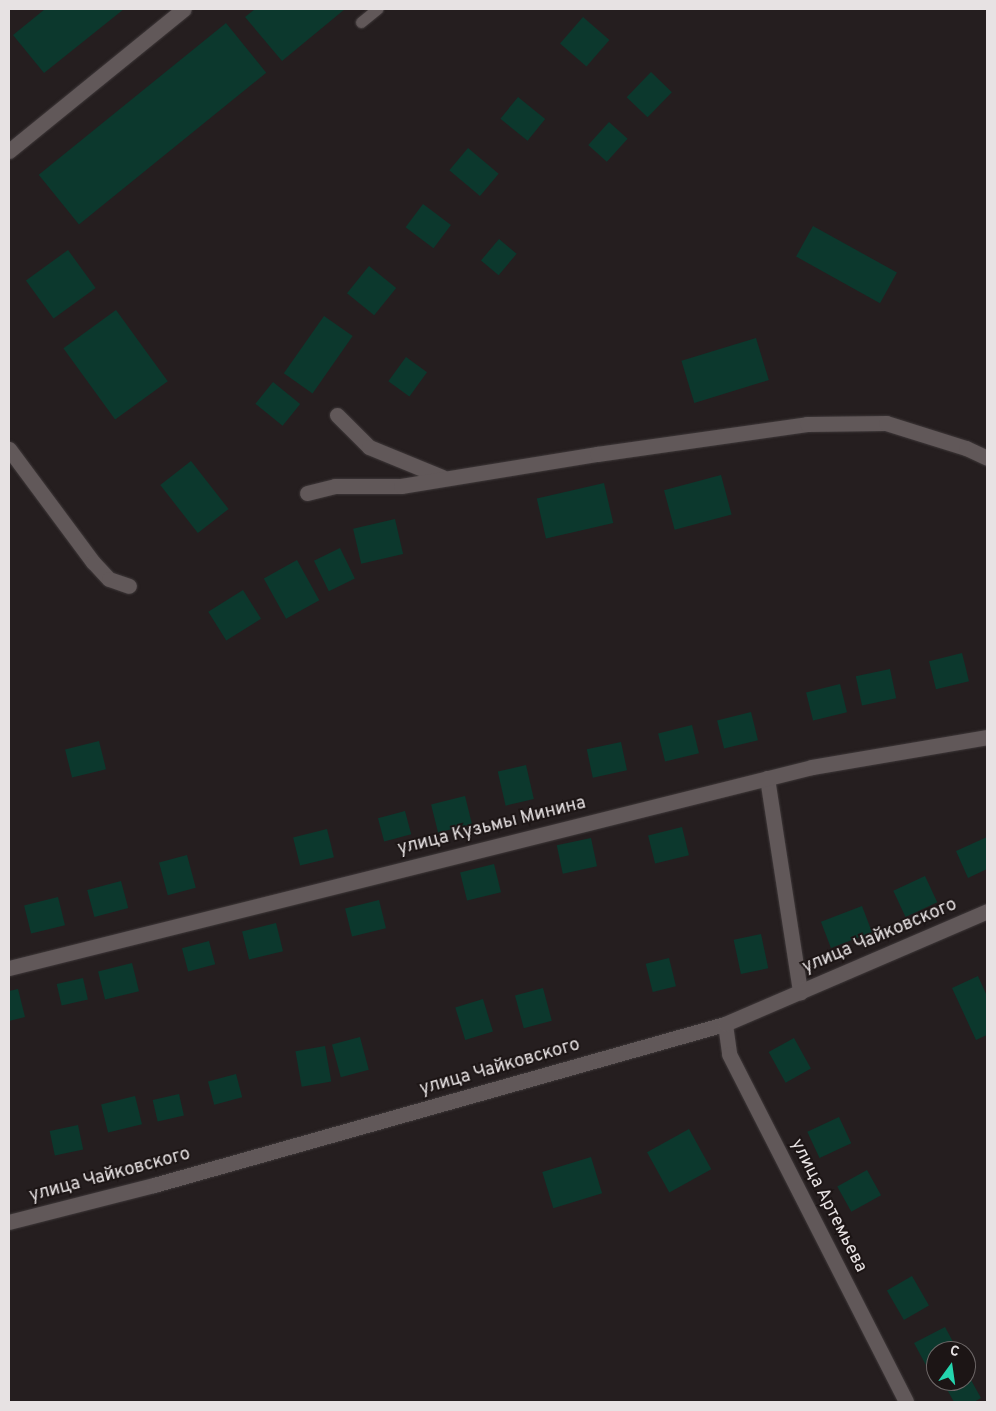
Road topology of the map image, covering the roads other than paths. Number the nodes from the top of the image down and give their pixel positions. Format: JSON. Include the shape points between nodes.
{"nodes":[{"id":1,"x":184,"y":9,"type":"edge"},
{"id":2,"x":377,"y":9,"type":"edge"},
{"id":3,"x":361,"y":22,"type":"dead end"},
{"id":4,"x":9,"y":151,"type":"edge"},
{"id":5,"x":337,"y":415,"type":"dead end"},
{"id":6,"x":9,"y":449,"type":"edge"},
{"id":7,"x":987,"y":458,"type":"edge"},
{"id":8,"x":442,"y":477,"type":"junction"},
{"id":9,"x":307,"y":494,"type":"dead end"},
{"id":10,"x":129,"y":586,"type":"dead end"},
{"id":11,"x":987,"y":737,"type":"edge"},
{"id":12,"x":767,"y":778,"type":"junction"},
{"id":13,"x":986,"y":914,"type":"edge"},
{"id":14,"x":9,"y":968,"type":"edge"},
{"id":15,"x":800,"y":992,"type":"junction"},
{"id":16,"x":725,"y":1024,"type":"junction"},
{"id":17,"x":9,"y":1222,"type":"edge"},
{"id":18,"x":906,"y":1402,"type":"edge"}],
"edges":[{"from":1,"to":4,"type":"street"},
{"from":2,"to":3,"type":"lane"},
{"from":5,"to":8,"type":"street","via":[[369,447]]},
{"from":6,"to":10,"type":"street","via":[[93,562],[109,579]]},
{"from":7,"to":8,"type":"street","via":[[966,448],[886,424],[807,424]]},
{"from":8,"to":9,"type":"street","via":[[401,486],[335,486]]},
{"from":11,"to":12,"type":"street","name":"улица Кузьмы Минина","via":[[812,766]]},
{"from":12,"to":14,"type":"street","name":"улица Кузьмы Минина"},
{"from":12,"to":15,"type":"street"},
{"from":13,"to":15,"type":"street","name":"улица Чайковского"},
{"from":15,"to":16,"type":"street","name":"улица Чайковского"},
{"from":16,"to":17,"type":"street","name":"улица Чайковского","via":[[154,1185]]},
{"from":16,"to":18,"type":"street","name":"улица Артемьева","via":[[729,1054]]}]}
